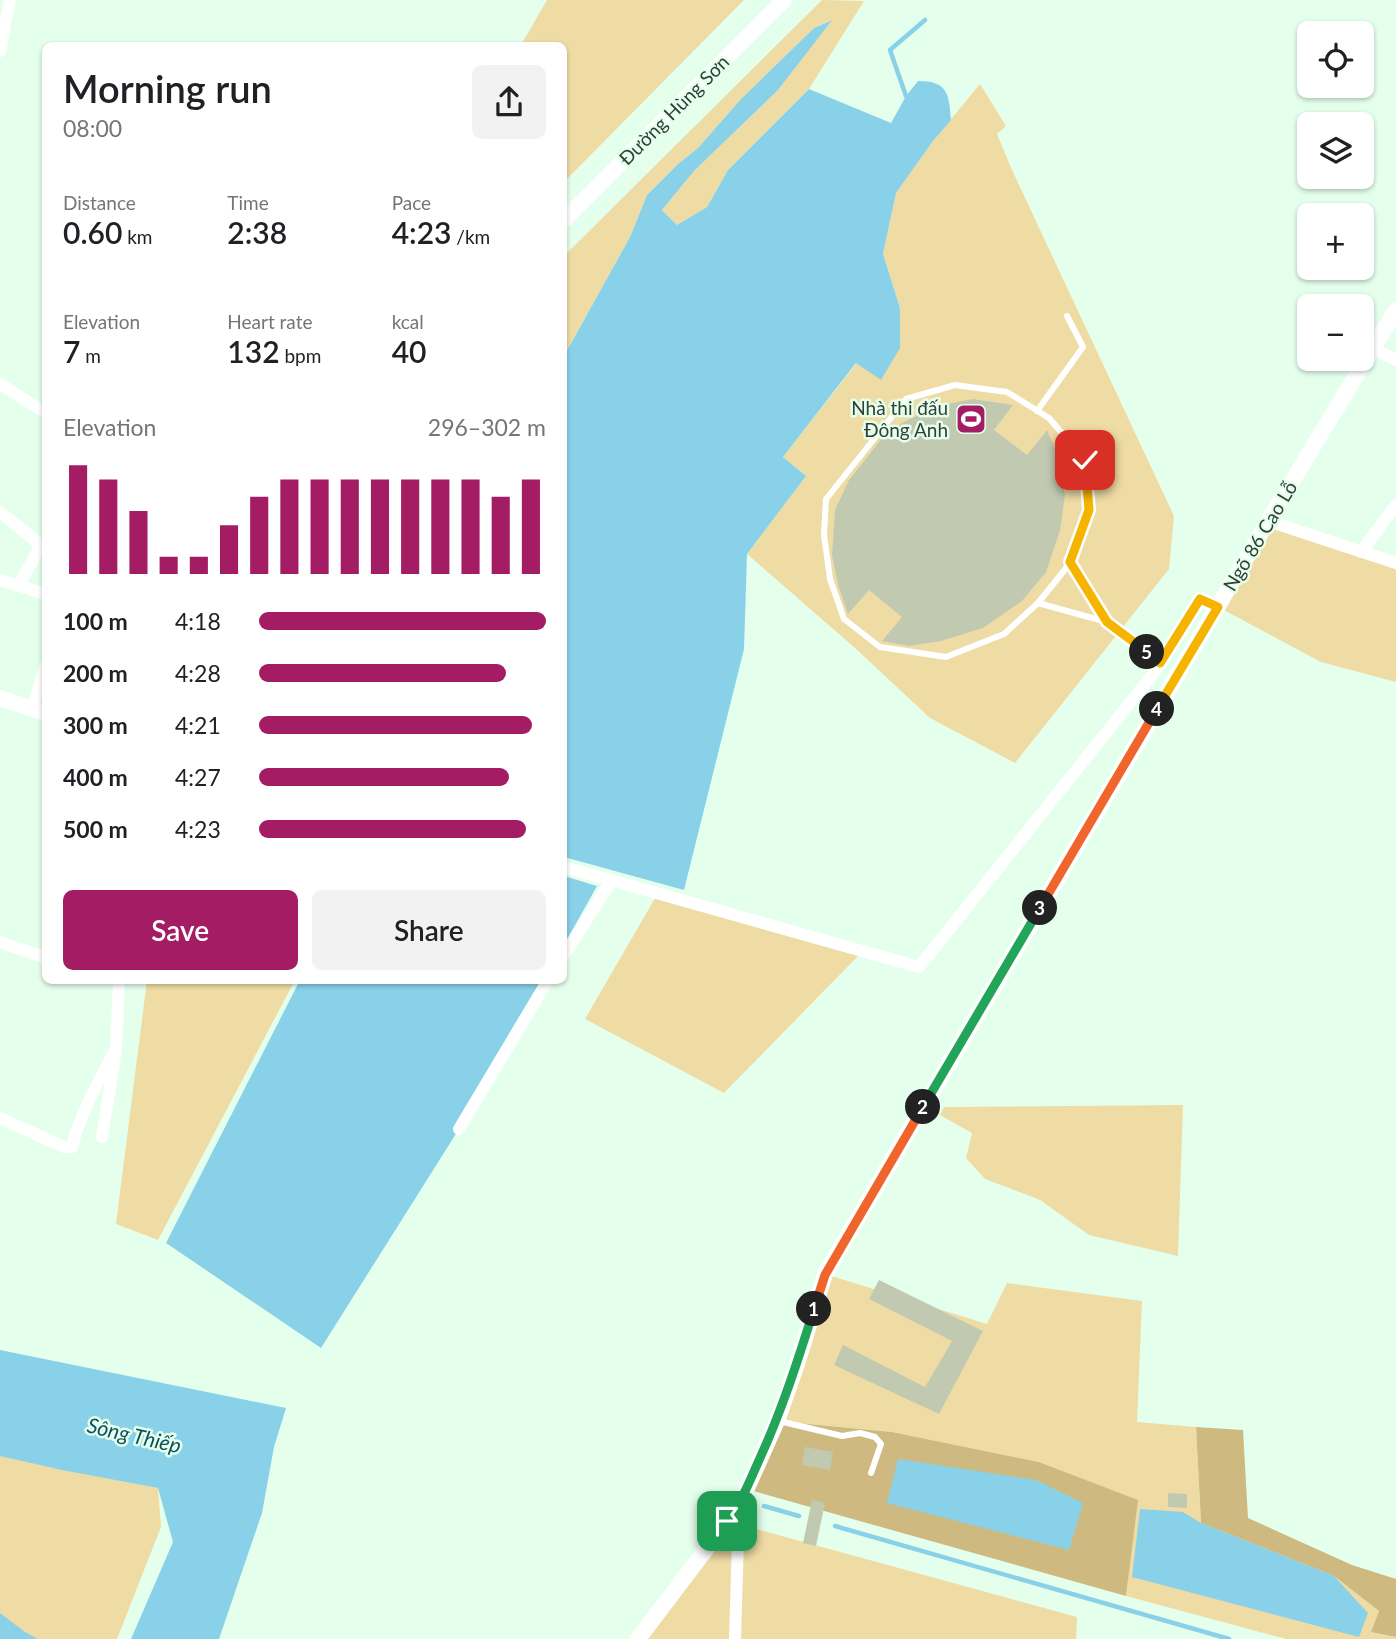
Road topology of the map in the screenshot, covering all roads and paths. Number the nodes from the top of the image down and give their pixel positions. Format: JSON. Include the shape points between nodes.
{"nodes":[{"id":1,"x":10,"y":0,"type":"edge"},
{"id":2,"x":783,"y":0,"type":"edge"},
{"id":3,"x":0,"y":51,"type":"edge"},
{"id":4,"x":567,"y":217,"type":"edge"},
{"id":5,"x":1396,"y":310,"type":"edge"},
{"id":6,"x":1067,"y":316,"type":"dead end"},
{"id":7,"x":1374,"y":346,"type":"edge"},
{"id":8,"x":1374,"y":349,"type":"edge"},
{"id":9,"x":1396,"y":360,"type":"edge"},
{"id":10,"x":1359,"y":371,"type":"edge"},
{"id":11,"x":0,"y":384,"type":"edge"},
{"id":12,"x":42,"y":410,"type":"edge"},
{"id":13,"x":1037,"y":411,"type":"junction"},
{"id":14,"x":1396,"y":505,"type":"edge"},
{"id":15,"x":0,"y":512,"type":"edge"},
{"id":16,"x":1268,"y":521,"type":"junction"},
{"id":17,"x":42,"y":546,"type":"edge"},
{"id":18,"x":42,"y":549,"type":"edge"},
{"id":19,"x":1361,"y":552,"type":"junction"},
{"id":20,"x":1070,"y":562,"type":"junction"},
{"id":21,"x":1396,"y":563,"type":"edge"},
{"id":22,"x":0,"y":580,"type":"edge"},
{"id":23,"x":19,"y":585,"type":"junction"},
{"id":24,"x":42,"y":593,"type":"edge"},
{"id":25,"x":1038,"y":603,"type":"junction"},
{"id":26,"x":1218,"y":607,"type":"junction"},
{"id":27,"x":1107,"y":622,"type":"junction"},
{"id":28,"x":1160,"y":663,"type":"junction"},
{"id":29,"x":42,"y":691,"type":"edge"},
{"id":30,"x":0,"y":698,"type":"edge"},
{"id":31,"x":39,"y":710,"type":"edge"},
{"id":32,"x":567,"y":868,"type":"edge"},
{"id":33,"x":612,"y":880,"type":"junction"},
{"id":34,"x":0,"y":942,"type":"edge"},
{"id":35,"x":567,"y":950,"type":"edge"},
{"id":36,"x":42,"y":957,"type":"edge"},
{"id":37,"x":119,"y":984,"type":"edge"},
{"id":38,"x":546,"y":984,"type":"edge"},
{"id":39,"x":116,"y":1049,"type":"junction"},
{"id":40,"x":0,"y":1118,"type":"edge"},
{"id":41,"x":459,"y":1129,"type":"dead end"},
{"id":42,"x":102,"y":1137,"type":"dead end"},
{"id":43,"x":777,"y":1421,"type":"junction"},
{"id":44,"x":871,"y":1473,"type":"dead end"},
{"id":45,"x":739,"y":1506,"type":"junction"},
{"id":46,"x":638,"y":1639,"type":"edge"},
{"id":47,"x":735,"y":1639,"type":"edge"}],
"edges":[{"from":1,"to":3,"type":"street"},
{"from":2,"to":4,"type":"street","name":"Đường Hùng Sơn"},
{"from":5,"to":7,"type":"street","name":"Ngõ 86 Cao Lỗ"},
{"from":6,"to":13,"type":"lane","via":[[1083,347]]},
{"from":8,"to":9,"type":"street"},
{"from":10,"to":16,"type":"street","name":"Ngõ 86 Cao Lỗ"},
{"from":11,"to":12,"type":"street"},
{"from":13,"to":20,"type":"lane","via":[[1049,418],[1085,460],[1089,510]]},
{"from":13,"to":25,"type":"lane","via":[[1007,391],[955,385],[906,399],[826,499],[824,535],[830,579],[844,620],[880,647],[946,657],[1004,634]]},
{"from":14,"to":19,"type":"street"},
{"from":15,"to":17,"type":"street"},
{"from":16,"to":19,"type":"street"},
{"from":16,"to":26,"type":"street","name":"Ngõ 86 Cao Lỗ"},
{"from":18,"to":23,"type":"street"},
{"from":19,"to":21,"type":"street"},
{"from":20,"to":25,"type":"lane"},
{"from":20,"to":27,"type":"lane"},
{"from":22,"to":23,"type":"street"},
{"from":23,"to":24,"type":"street"},
{"from":25,"to":27,"type":"lane"},
{"from":26,"to":28,"type":"street","via":[[1200,599]]},
{"from":26,"to":43,"type":"street","name":"Ngõ 86 Cao Lỗ","via":[[825,1275]]},
{"from":27,"to":28,"type":"lane"},
{"from":28,"to":33,"type":"street","via":[[919,967]]},
{"from":29,"to":31,"type":"street"},
{"from":30,"to":31,"type":"street"},
{"from":32,"to":33,"type":"street"},
{"from":33,"to":35,"type":"street"},
{"from":34,"to":36,"type":"street"},
{"from":37,"to":39,"type":"street"},
{"from":38,"to":41,"type":"street"},
{"from":39,"to":40,"type":"street","via":[[89,1099],[72,1147]]},
{"from":39,"to":42,"type":"street"},
{"from":43,"to":44,"type":"lane","via":[[842,1436],[860,1433],[875,1437],[881,1444]]},
{"from":43,"to":45,"type":"street","name":"Ngõ 86 Cao Lỗ"},
{"from":45,"to":46,"type":"street","name":"Ngõ 86 Cao Lỗ"},
{"from":45,"to":47,"type":"street"}]}
